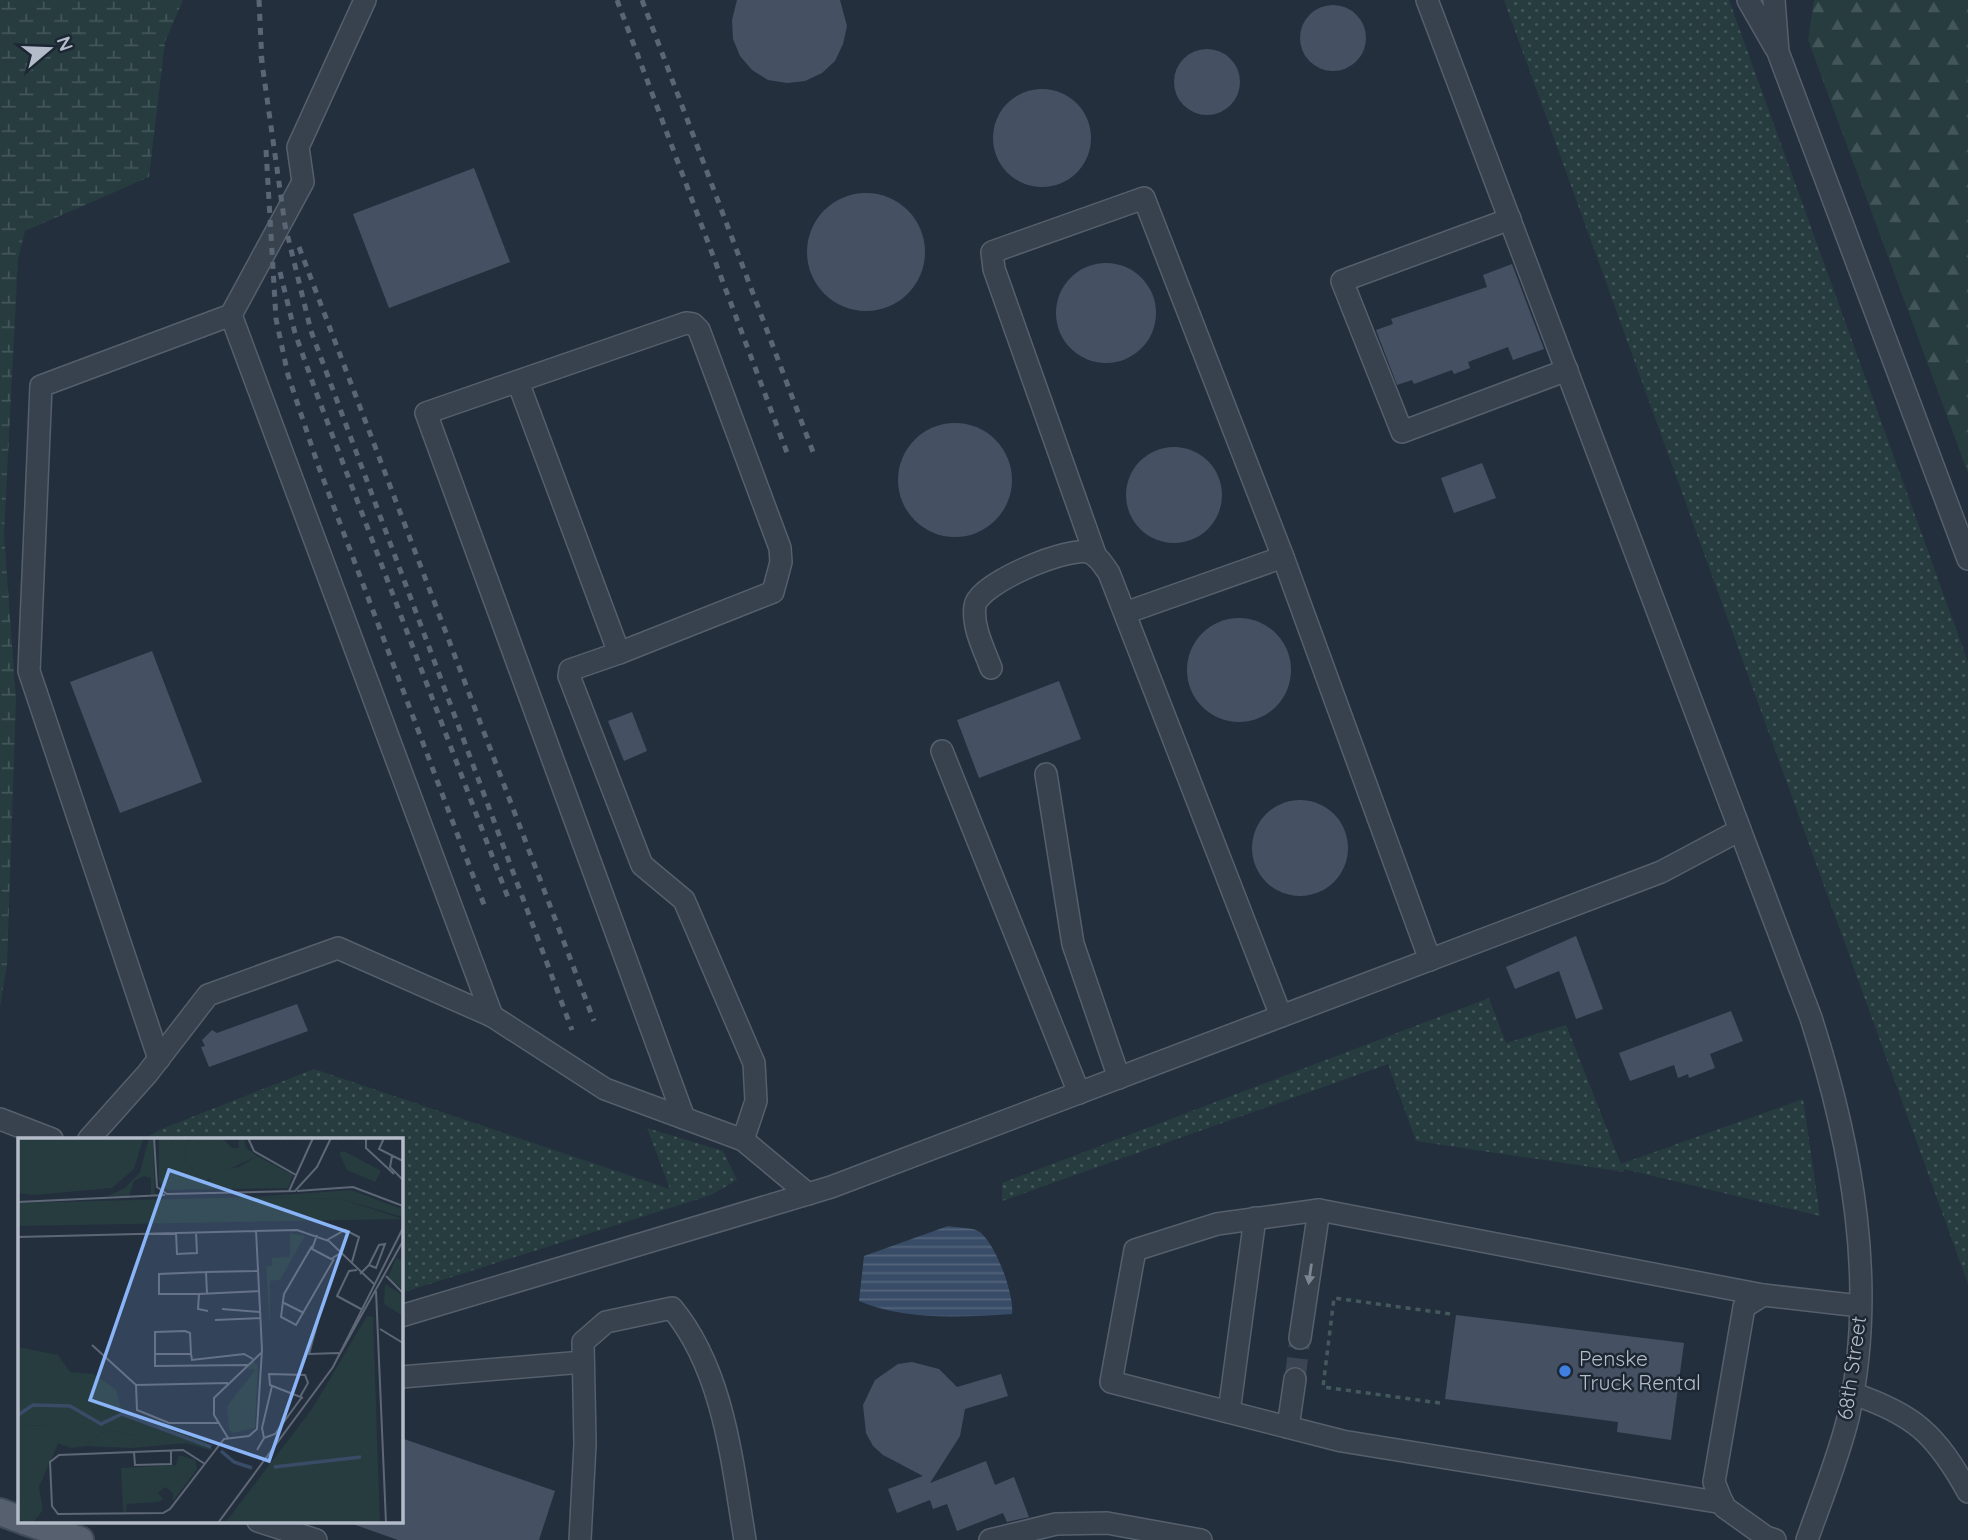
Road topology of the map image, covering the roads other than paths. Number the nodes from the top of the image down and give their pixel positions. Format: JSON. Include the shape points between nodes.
{"nodes":[{"id":1,"x":365,"y":0,"type":"edge"},
{"id":2,"x":1427,"y":0,"type":"edge"},
{"id":3,"x":1748,"y":0,"type":"edge"},
{"id":4,"x":1774,"y":0,"type":"edge"},
{"id":5,"x":1778,"y":52,"type":"junction"},
{"id":6,"x":1510,"y":219,"type":"junction"},
{"id":7,"x":231,"y":315,"type":"junction"},
{"id":8,"x":1567,"y":370,"type":"junction"},
{"id":9,"x":518,"y":382,"type":"junction"},
{"id":10,"x":1096,"y":557,"type":"junction"},
{"id":11,"x":1283,"y":557,"type":"junction"},
{"id":12,"x":1968,"y":559,"type":"edge"},
{"id":13,"x":1125,"y":613,"type":"junction"},
{"id":14,"x":618,"y":653,"type":"junction"},
{"id":15,"x":991,"y":668,"type":"dead end"},
{"id":16,"x":942,"y":751,"type":"dead end"},
{"id":17,"x":1046,"y":774,"type":"dead end"},
{"id":18,"x":1740,"y":830,"type":"junction"},
{"id":19,"x":1430,"y":960,"type":"junction"},
{"id":20,"x":492,"y":1016,"type":"junction"},
{"id":21,"x":1281,"y":1016,"type":"junction"},
{"id":22,"x":159,"y":1059,"type":"junction"},
{"id":23,"x":1119,"y":1078,"type":"junction"},
{"id":24,"x":1079,"y":1093,"type":"junction"},
{"id":25,"x":684,"y":1118,"type":"junction"},
{"id":26,"x":0,"y":1119,"type":"edge"},
{"id":27,"x":49,"y":1138,"type":"edge"},
{"id":28,"x":90,"y":1138,"type":"edge"},
{"id":29,"x":743,"y":1140,"type":"junction"},
{"id":30,"x":808,"y":1194,"type":"junction"},
{"id":31,"x":1318,"y":1210,"type":"junction"},
{"id":32,"x":1255,"y":1218,"type":"junction"},
{"id":33,"x":1763,"y":1296,"type":"junction"},
{"id":34,"x":1860,"y":1306,"type":"junction"},
{"id":35,"x":402,"y":1316,"type":"edge"},
{"id":36,"x":1300,"y":1338,"type":"tunnel mouth"},
{"id":37,"x":583,"y":1362,"type":"junction"},
{"id":38,"x":402,"y":1377,"type":"edge"},
{"id":39,"x":1295,"y":1379,"type":"tunnel mouth"},
{"id":40,"x":1851,"y":1393,"type":"junction"},
{"id":41,"x":1229,"y":1412,"type":"junction"},
{"id":42,"x":1288,"y":1427,"type":"junction"},
{"id":43,"x":1968,"y":1492,"type":"edge"},
{"id":44,"x":1723,"y":1503,"type":"junction"},
{"id":45,"x":0,"y":1513,"type":"edge"},
{"id":46,"x":18,"y":1519,"type":"edge"},
{"id":47,"x":28,"y":1522,"type":"edge"},
{"id":48,"x":261,"y":1522,"type":"edge"},
{"id":49,"x":80,"y":1540,"type":"edge"},
{"id":50,"x":316,"y":1540,"type":"edge"},
{"id":51,"x":580,"y":1540,"type":"edge"},
{"id":52,"x":745,"y":1540,"type":"edge"},
{"id":53,"x":990,"y":1540,"type":"edge"},
{"id":54,"x":1201,"y":1540,"type":"edge"},
{"id":55,"x":1774,"y":1540,"type":"edge"},
{"id":56,"x":1807,"y":1540,"type":"edge"}],
"edges":[{"from":1,"to":7,"type":"street","via":[[298,147],[303,182]]},
{"from":2,"to":6,"type":"street","name":"68th Street"},
{"from":3,"to":5,"type":"street"},
{"from":4,"to":5,"type":"street"},
{"from":5,"to":12,"type":"street"},
{"from":6,"to":8,"type":"street","name":"68th Street"},
{"from":6,"to":8,"type":"street","via":[[1342,281],[1402,432]]},
{"from":7,"to":20,"type":"street"},
{"from":7,"to":22,"type":"street","via":[[41,386],[29,671]]},
{"from":8,"to":18,"type":"street","name":"68th Street"},
{"from":9,"to":14,"type":"street"},
{"from":9,"to":14,"type":"street","via":[[692,324],[699,330],[766,510],[781,555],[773,592]]},
{"from":9,"to":25,"type":"street","via":[[426,413]]},
{"from":10,"to":11,"type":"street","via":[[994,269],[992,252],[1144,198]]},
{"from":10,"to":13,"type":"street","via":[[1109,573]]},
{"from":10,"to":15,"type":"street","via":[[1067,553],[1000,580],[980,594],[974,604],[976,626]]},
{"from":11,"to":13,"type":"street"},
{"from":11,"to":19,"type":"street"},
{"from":13,"to":21,"type":"street"},
{"from":14,"to":29,"type":"street","via":[[570,670],[569,676],[642,865],[684,900],[754,1063],[756,1101]]},
{"from":16,"to":24,"type":"street"},
{"from":17,"to":23,"type":"street","via":[[1073,944]]},
{"from":18,"to":19,"type":"street","via":[[1661,872]]},
{"from":18,"to":34,"type":"street","name":"68th Street","via":[[1832,1086],[1846,1144],[1858,1232]]},
{"from":19,"to":21,"type":"street"},
{"from":20,"to":22,"type":"street","via":[[338,948],[208,995]]},
{"from":20,"to":25,"type":"street","via":[[605,1089]]},
{"from":21,"to":23,"type":"street"},
{"from":22,"to":28,"type":"street"},
{"from":23,"to":24,"type":"street"},
{"from":24,"to":30,"type":"street"},
{"from":25,"to":29,"type":"street"},
{"from":26,"to":27,"type":"street"},
{"from":29,"to":30,"type":"street"},
{"from":30,"to":35,"type":"street"},
{"from":31,"to":32,"type":"street"},
{"from":31,"to":33,"type":"street"},
{"from":31,"to":36,"type":"street","one_way":true},
{"from":32,"to":41,"type":"street"},
{"from":32,"to":41,"type":"street","via":[[1217,1224],[1135,1250],[1111,1382]]},
{"from":33,"to":34,"type":"street"},
{"from":33,"to":44,"type":"street","via":[[1744,1307],[1714,1482]]},
{"from":34,"to":40,"type":"street","name":"68th Street"},
{"from":37,"to":38,"type":"street"},
{"from":37,"to":51,"type":"street"},
{"from":37,"to":52,"type":"street","via":[[583,1342],[606,1322],[672,1308],[691,1330],[724,1420]]},
{"from":39,"to":42,"type":"street"},
{"from":40,"to":43,"type":"street","via":[[1887,1405],[1924,1428],[1950,1459]]},
{"from":40,"to":56,"type":"street","name":"68th Street","via":[[1848,1418]]},
{"from":41,"to":42,"type":"street"},
{"from":42,"to":44,"type":"street","via":[[1342,1441]]},
{"from":44,"to":55,"type":"street"},
{"from":45,"to":46,"type":"main road"},
{"from":47,"to":49,"type":"main road"},
{"from":48,"to":50,"type":"street"},
{"from":53,"to":54,"type":"street","via":[[1056,1524],[1107,1522]]}]}
